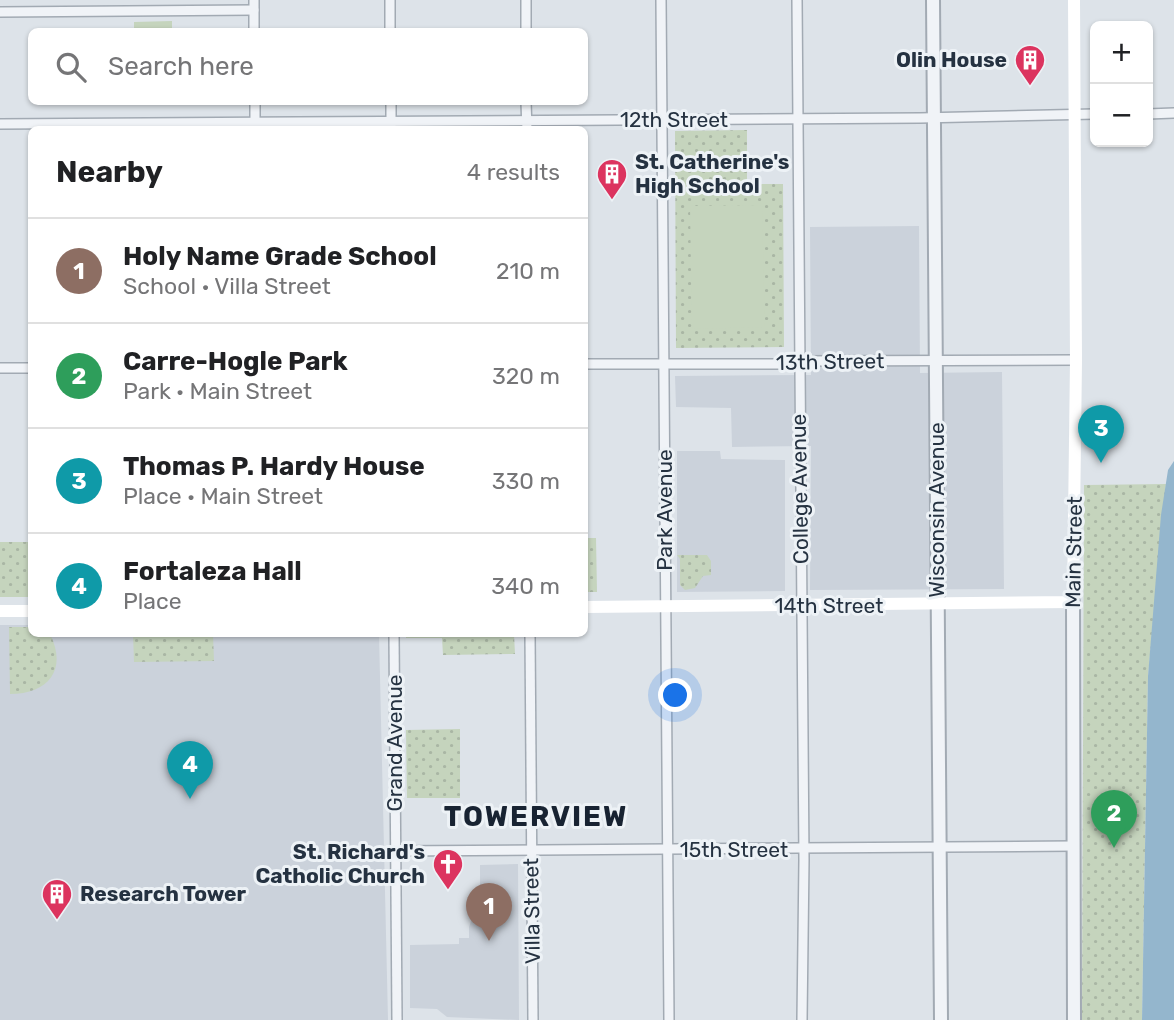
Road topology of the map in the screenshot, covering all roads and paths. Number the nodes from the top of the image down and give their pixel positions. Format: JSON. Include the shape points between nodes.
{"nodes":[{"id":1,"x":254,"y":0,"type":"edge"},
{"id":2,"x":390,"y":0,"type":"edge"},
{"id":3,"x":526,"y":0,"type":"edge"},
{"id":4,"x":662,"y":0,"type":"edge"},
{"id":5,"x":797,"y":0,"type":"edge"},
{"id":6,"x":933,"y":0,"type":"edge"},
{"id":7,"x":1074,"y":0,"type":"edge"},
{"id":8,"x":254,"y":10,"type":"junction"},
{"id":9,"x":0,"y":12,"type":"edge"},
{"id":10,"x":254,"y":28,"type":"edge"},
{"id":11,"x":390,"y":28,"type":"edge"},
{"id":12,"x":526,"y":28,"type":"edge"},
{"id":13,"x":255,"y":105,"type":"edge"},
{"id":14,"x":391,"y":105,"type":"edge"},
{"id":15,"x":526,"y":105,"type":"edge"},
{"id":16,"x":1174,"y":113,"type":"edge"},
{"id":17,"x":1074,"y":114,"type":"junction"},
{"id":18,"x":1090,"y":114,"type":"edge"},
{"id":19,"x":1153,"y":114,"type":"edge"},
{"id":20,"x":798,"y":118,"type":"junction"},
{"id":21,"x":934,"y":118,"type":"junction"},
{"id":22,"x":662,"y":120,"type":"junction"},
{"id":23,"x":0,"y":124,"type":"edge"},
{"id":24,"x":527,"y":125,"type":"edge"},
{"id":25,"x":28,"y":126,"type":"edge"},
{"id":26,"x":255,"y":126,"type":"edge"},
{"id":27,"x":391,"y":126,"type":"edge"},
{"id":28,"x":1076,"y":360,"type":"junction"},
{"id":29,"x":799,"y":361,"type":"junction"},
{"id":30,"x":936,"y":361,"type":"junction"},
{"id":31,"x":664,"y":363,"type":"junction"},
{"id":32,"x":588,"y":364,"type":"edge"},
{"id":33,"x":0,"y":368,"type":"edge"},
{"id":34,"x":28,"y":368,"type":"edge"},
{"id":35,"x":1073,"y":602,"type":"junction"},
{"id":36,"x":938,"y":605,"type":"junction"},
{"id":37,"x":802,"y":606,"type":"junction"},
{"id":38,"x":588,"y":607,"type":"edge"},
{"id":39,"x":666,"y":607,"type":"junction"},
{"id":40,"x":0,"y":611,"type":"edge"},
{"id":41,"x":28,"y":611,"type":"edge"},
{"id":42,"x":394,"y":637,"type":"edge"},
{"id":43,"x":530,"y":637,"type":"edge"},
{"id":44,"x":1073,"y":846,"type":"junction"},
{"id":45,"x":939,"y":848,"type":"junction"},
{"id":46,"x":804,"y":849,"type":"junction"},
{"id":47,"x":668,"y":850,"type":"junction"},
{"id":48,"x":396,"y":851,"type":"junction"},
{"id":49,"x":532,"y":851,"type":"junction"},
{"id":50,"x":397,"y":1020,"type":"edge"},
{"id":51,"x":533,"y":1020,"type":"edge"},
{"id":52,"x":669,"y":1020,"type":"edge"},
{"id":53,"x":802,"y":1020,"type":"edge"},
{"id":54,"x":941,"y":1020,"type":"edge"},
{"id":55,"x":1074,"y":1020,"type":"edge"}],
"edges":[{"from":1,"to":8,"type":"street"},
{"from":2,"to":11,"type":"street"},
{"from":3,"to":12,"type":"street"},
{"from":4,"to":22,"type":"street","name":"Park Avenue"},
{"from":5,"to":20,"type":"street","name":"College Avenue"},
{"from":6,"to":21,"type":"street","name":"Wisconsin Avenue"},
{"from":7,"to":17,"type":"main road","name":"Main Street"},
{"from":8,"to":9,"type":"street"},
{"from":8,"to":10,"type":"street"},
{"from":13,"to":26,"type":"street"},
{"from":14,"to":27,"type":"street"},
{"from":15,"to":24,"type":"street"},
{"from":16,"to":19,"type":"street"},
{"from":17,"to":18,"type":"street","name":"12th Street"},
{"from":17,"to":21,"type":"street","name":"12th Street"},
{"from":17,"to":28,"type":"main road","name":"Main Street"},
{"from":20,"to":21,"type":"street","name":"12th Street"},
{"from":20,"to":22,"type":"street","name":"12th Street"},
{"from":20,"to":29,"type":"street","name":"College Avenue"},
{"from":21,"to":30,"type":"street","name":"Wisconsin Avenue"},
{"from":22,"to":24,"type":"street","name":"12th Street"},
{"from":22,"to":31,"type":"street","name":"Park Avenue"},
{"from":23,"to":25,"type":"street","name":"12th Street"},
{"from":24,"to":27,"type":"street","name":"12th Street"},
{"from":26,"to":27,"type":"street","name":"12th Street"},
{"from":28,"to":30,"type":"street","name":"13th Street"},
{"from":28,"to":35,"type":"main road","name":"Main Street"},
{"from":29,"to":30,"type":"street","name":"13th Street"},
{"from":29,"to":31,"type":"street","name":"13th Street"},
{"from":29,"to":37,"type":"street","name":"College Avenue"},
{"from":30,"to":36,"type":"street","name":"Wisconsin Avenue"},
{"from":31,"to":32,"type":"street","name":"13th Street"},
{"from":31,"to":39,"type":"street","name":"Park Avenue"},
{"from":33,"to":34,"type":"street"},
{"from":35,"to":36,"type":"main road","name":"14th Street"},
{"from":35,"to":44,"type":"street","name":"Main Street"},
{"from":36,"to":37,"type":"main road","name":"14th Street"},
{"from":36,"to":45,"type":"street","name":"Wisconsin Avenue"},
{"from":37,"to":39,"type":"main road","name":"14th Street"},
{"from":37,"to":46,"type":"street","name":"College Avenue"},
{"from":38,"to":39,"type":"main road","name":"14th Street"},
{"from":39,"to":47,"type":"street","name":"Park Avenue"},
{"from":40,"to":41,"type":"main road"},
{"from":42,"to":48,"type":"street","name":"Grand Avenue"},
{"from":43,"to":49,"type":"street","name":"Villa Street"},
{"from":44,"to":45,"type":"street","name":"15th Street"},
{"from":44,"to":55,"type":"street","name":"Main Street"},
{"from":45,"to":46,"type":"street","name":"15th Street"},
{"from":45,"to":54,"type":"street","name":"Wisconsin Avenue"},
{"from":46,"to":47,"type":"street","name":"15th Street"},
{"from":46,"to":53,"type":"street","name":"College Avenue"},
{"from":47,"to":49,"type":"street","name":"15th Street"},
{"from":47,"to":52,"type":"street","name":"Park Avenue"},
{"from":48,"to":49,"type":"street","name":"15th Street"},
{"from":48,"to":50,"type":"street","name":"Grand Avenue"},
{"from":49,"to":51,"type":"street","name":"Villa Street"}]}
